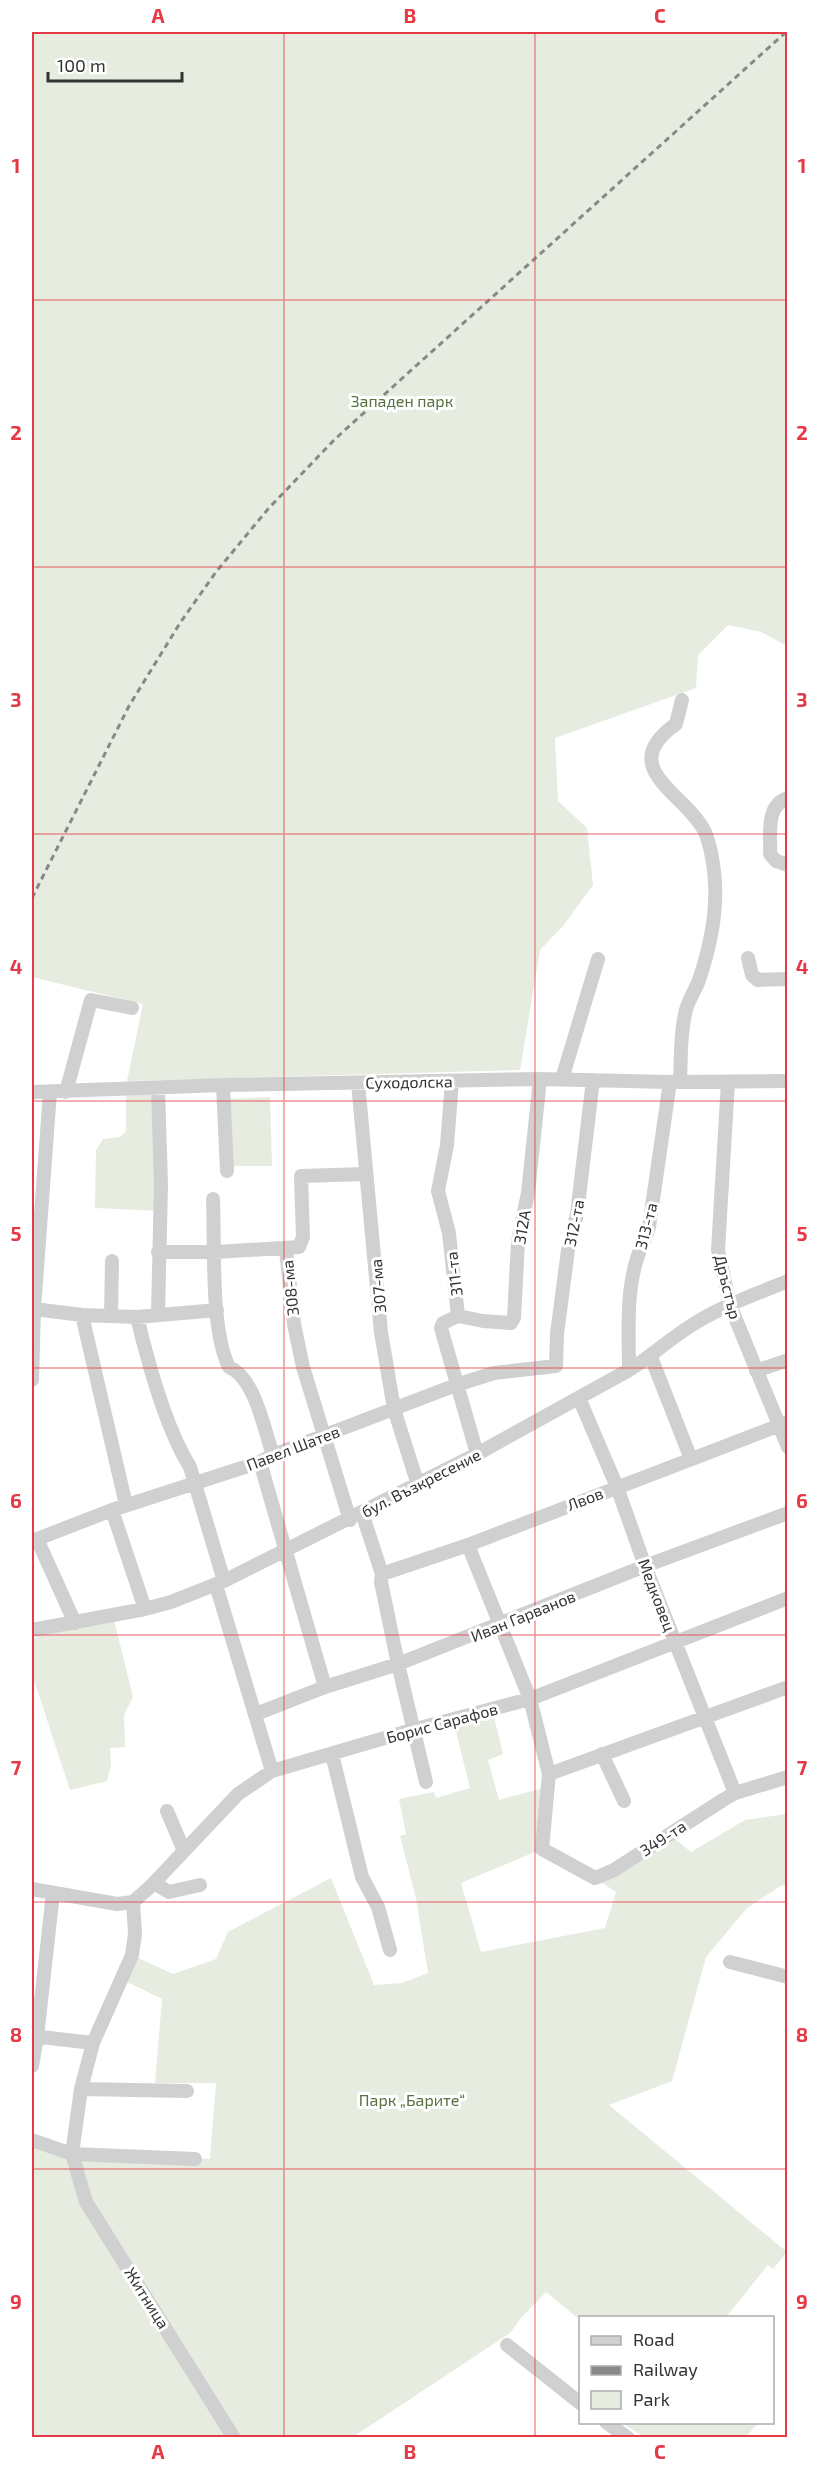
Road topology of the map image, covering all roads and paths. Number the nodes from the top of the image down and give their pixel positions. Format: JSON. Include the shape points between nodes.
{"nodes":[{"id":1,"x":682,"y":700,"type":"dead end"},
{"id":2,"x":788,"y":798,"type":"edge"},
{"id":3,"x":788,"y":865,"type":"edge"},
{"id":4,"x":748,"y":958,"type":"dead end"},
{"id":5,"x":598,"y":959,"type":"dead end"},
{"id":6,"x":788,"y":979,"type":"edge"},
{"id":7,"x":132,"y":1008,"type":"dead end"},
{"id":8,"x":540,"y":1079,"type":"junction"},
{"id":9,"x":562,"y":1079,"type":"junction"},
{"id":10,"x":593,"y":1080,"type":"junction"},
{"id":11,"x":452,"y":1081,"type":"junction"},
{"id":12,"x":788,"y":1081,"type":"edge"},
{"id":13,"x":675,"y":1082,"type":"junction"},
{"id":14,"x":728,"y":1082,"type":"junction"},
{"id":15,"x":358,"y":1083,"type":"junction"},
{"id":16,"x":223,"y":1085,"type":"junction"},
{"id":17,"x":158,"y":1088,"type":"junction"},
{"id":18,"x":32,"y":1092,"type":"edge"},
{"id":19,"x":50,"y":1092,"type":"junction"},
{"id":20,"x":66,"y":1092,"type":"junction"},
{"id":21,"x":227,"y":1171,"type":"dead end"},
{"id":22,"x":366,"y":1174,"type":"junction"},
{"id":23,"x":213,"y":1198,"type":"dead end"},
{"id":24,"x":286,"y":1250,"type":"junction"},
{"id":25,"x":158,"y":1251,"type":"junction"},
{"id":26,"x":215,"y":1252,"type":"junction"},
{"id":27,"x":112,"y":1261,"type":"dead end"},
{"id":28,"x":788,"y":1281,"type":"edge"},
{"id":29,"x":730,"y":1305,"type":"junction"},
{"id":30,"x":34,"y":1309,"type":"junction"},
{"id":31,"x":216,"y":1310,"type":"junction"},
{"id":32,"x":158,"y":1314,"type":"junction"},
{"id":33,"x":82,"y":1315,"type":"junction"},
{"id":34,"x":111,"y":1316,"type":"junction"},
{"id":35,"x":459,"y":1316,"type":"junction"},
{"id":36,"x":137,"y":1317,"type":"junction"},
{"id":37,"x":651,"y":1357,"type":"junction"},
{"id":38,"x":788,"y":1360,"type":"edge"},
{"id":39,"x":556,"y":1366,"type":"joint"},
{"id":40,"x":629,"y":1370,"type":"junction"},
{"id":41,"x":756,"y":1371,"type":"junction"},
{"id":42,"x":32,"y":1380,"type":"edge"},
{"id":43,"x":456,"y":1384,"type":"junction"},
{"id":44,"x":579,"y":1398,"type":"junction"},
{"id":45,"x":394,"y":1408,"type":"junction"},
{"id":46,"x":783,"y":1423,"type":"edge"},
{"id":47,"x":323,"y":1436,"type":"junction"},
{"id":48,"x":788,"y":1447,"type":"edge"},
{"id":49,"x":477,"y":1454,"type":"junction"},
{"id":50,"x":273,"y":1455,"type":"junction"},
{"id":51,"x":691,"y":1459,"type":"junction"},
{"id":52,"x":260,"y":1462,"type":"junction"},
{"id":53,"x":196,"y":1484,"type":"junction"},
{"id":54,"x":418,"y":1485,"type":"junction"},
{"id":55,"x":617,"y":1487,"type":"junction"},
{"id":56,"x":126,"y":1505,"type":"junction"},
{"id":57,"x":112,"y":1510,"type":"junction"},
{"id":58,"x":788,"y":1513,"type":"edge"},
{"id":59,"x":356,"y":1517,"type":"junction"},
{"id":60,"x":34,"y":1540,"type":"edge"},
{"id":61,"x":468,"y":1545,"type":"junction"},
{"id":62,"x":287,"y":1551,"type":"junction"},
{"id":63,"x":645,"y":1566,"type":"junction"},
{"id":64,"x":382,"y":1574,"type":"junction"},
{"id":65,"x":220,"y":1583,"type":"junction"},
{"id":66,"x":788,"y":1598,"type":"edge"},
{"id":67,"x":144,"y":1609,"type":"junction"},
{"id":68,"x":75,"y":1623,"type":"junction"},
{"id":69,"x":501,"y":1625,"type":"junction"},
{"id":70,"x":32,"y":1630,"type":"edge"},
{"id":71,"x":676,"y":1642,"type":"junction"},
{"id":72,"x":398,"y":1664,"type":"junction"},
{"id":73,"x":325,"y":1686,"type":"junction"},
{"id":74,"x":788,"y":1687,"type":"edge"},
{"id":75,"x":530,"y":1699,"type":"junction"},
{"id":76,"x":256,"y":1714,"type":"junction"},
{"id":77,"x":705,"y":1716,"type":"junction"},
{"id":78,"x":412,"y":1730,"type":"junction"},
{"id":79,"x":332,"y":1754,"type":"junction"},
{"id":80,"x":602,"y":1754,"type":"junction"},
{"id":81,"x":272,"y":1771,"type":"junction"},
{"id":82,"x":549,"y":1774,"type":"junction"},
{"id":83,"x":788,"y":1776,"type":"edge"},
{"id":84,"x":426,"y":1782,"type":"dead end"},
{"id":85,"x":735,"y":1793,"type":"junction"},
{"id":86,"x":624,"y":1801,"type":"dead end"},
{"id":87,"x":166,"y":1811,"type":"dead end"},
{"id":88,"x":184,"y":1851,"type":"junction"},
{"id":89,"x":154,"y":1883,"type":"junction"},
{"id":90,"x":200,"y":1885,"type":"dead end"},
{"id":91,"x":32,"y":1889,"type":"edge"},
{"id":92,"x":53,"y":1893,"type":"junction"},
{"id":93,"x":133,"y":1902,"type":"junction"},
{"id":94,"x":390,"y":1950,"type":"dead end"},
{"id":95,"x":730,"y":1962,"type":"dead end"},
{"id":96,"x":788,"y":1977,"type":"edge"},
{"id":97,"x":34,"y":2036,"type":"edge"},
{"id":98,"x":93,"y":2043,"type":"junction"},
{"id":99,"x":32,"y":2066,"type":"edge"},
{"id":100,"x":81,"y":2089,"type":"junction"},
{"id":101,"x":187,"y":2091,"type":"dead end"},
{"id":102,"x":32,"y":2140,"type":"edge"},
{"id":103,"x":72,"y":2154,"type":"junction"},
{"id":104,"x":195,"y":2159,"type":"dead end"},
{"id":105,"x":507,"y":2345,"type":"dead end"},
{"id":106,"x":579,"y":2402,"type":"edge"},
{"id":107,"x":609,"y":2424,"type":"edge"},
{"id":108,"x":234,"y":2438,"type":"edge"},
{"id":109,"x":627,"y":2438,"type":"edge"}],
"edges":[{"from":1,"to":13,"type":"street","name":"313-та","via":[[676,724],[659,736],[652,749],[652,765],[664,787],[704,831],[716,886],[715,912],[699,980],[685,1011]]},
{"from":2,"to":3,"type":"street","via":[[772,812],[770,854]]},
{"from":4,"to":6,"type":"street","via":[[752,975],[758,980]]},
{"from":5,"to":9,"type":"street"},
{"from":7,"to":20,"type":"street","via":[[92,1000]]},
{"from":8,"to":9,"type":"street","name":"Суходолска"},
{"from":8,"to":11,"type":"street","name":"Суходолска"},
{"from":8,"to":35,"type":"street","name":"312А","via":[[528,1193],[518,1242],[514,1318],[511,1323]]},
{"from":9,"to":10,"type":"street","name":"Суходолска"},
{"from":10,"to":13,"type":"street","name":"Суходолска"},
{"from":10,"to":39,"type":"street","name":"312-та","via":[[557,1334]]},
{"from":11,"to":15,"type":"street","name":"Суходолска"},
{"from":11,"to":35,"type":"street","name":"311-та","via":[[438,1191]]},
{"from":12,"to":14,"type":"street","name":"Суходолска"},
{"from":13,"to":14,"type":"street","name":"Суходолска"},
{"from":13,"to":40,"type":"street","name":"313-та","via":[[649,1227],[636,1261],[629,1321]]},
{"from":14,"to":29,"type":"street","name":"Дръстър","via":[[718,1250]]},
{"from":15,"to":16,"type":"street","name":"Суходолска"},
{"from":15,"to":22,"type":"street","name":"307-ма"},
{"from":16,"to":17,"type":"street","name":"Суходолска"},
{"from":16,"to":21,"type":"street"},
{"from":17,"to":20,"type":"street","name":"Суходолска"},
{"from":17,"to":25,"type":"street"},
{"from":18,"to":19,"type":"street","name":"Суходолска"},
{"from":19,"to":20,"type":"street","name":"Суходолска"},
{"from":19,"to":30,"type":"street"},
{"from":22,"to":24,"type":"street","name":"308-ма","via":[[301,1176],[303,1237],[299,1247]]},
{"from":22,"to":45,"type":"street","name":"307-ма","via":[[381,1332]]},
{"from":23,"to":26,"type":"street"},
{"from":24,"to":26,"type":"street"},
{"from":24,"to":47,"type":"street","name":"308-ма","via":[[294,1324]]},
{"from":25,"to":26,"type":"street"},
{"from":25,"to":32,"type":"street"},
{"from":26,"to":31,"type":"street"},
{"from":27,"to":34,"type":"street"},
{"from":28,"to":29,"type":"street","name":"бул. Възкресение"},
{"from":29,"to":37,"type":"street","name":"бул. Възкресение","via":[[686,1329]]},
{"from":29,"to":41,"type":"street","name":"Дръстър"},
{"from":30,"to":33,"type":"street"},
{"from":30,"to":42,"type":"street"},
{"from":31,"to":32,"type":"street"},
{"from":31,"to":50,"type":"street","via":[[223,1355],[252,1391]]},
{"from":32,"to":36,"type":"street"},
{"from":33,"to":34,"type":"street"},
{"from":33,"to":56,"type":"street"},
{"from":34,"to":36,"type":"street"},
{"from":35,"to":43,"type":"street","name":"311-та","via":[[443,1323],[441,1328]]},
{"from":36,"to":53,"type":"street","via":[[149,1366]]},
{"from":37,"to":40,"type":"street","name":"бул. Възкресение"},
{"from":37,"to":51,"type":"street"},
{"from":38,"to":41,"type":"street"},
{"from":39,"to":43,"type":"street","name":"Павел Шатев","via":[[494,1373]]},
{"from":40,"to":44,"type":"street","name":"бул. Възкресение"},
{"from":41,"to":46,"type":"street","name":"Дръстър"},
{"from":43,"to":45,"type":"street","name":"Павел Шатев"},
{"from":43,"to":49,"type":"street","name":"311-та"},
{"from":44,"to":49,"type":"street","name":"бул. Възкресение"},
{"from":44,"to":55,"type":"street","name":"Медковец"},
{"from":45,"to":47,"type":"street","name":"Павел Шатев"},
{"from":45,"to":54,"type":"street","name":"307-ма"},
{"from":46,"to":48,"type":"street","name":"Дръстър"},
{"from":46,"to":51,"type":"street","name":"Лвов"},
{"from":47,"to":50,"type":"street","name":"Павел Шатев"},
{"from":47,"to":59,"type":"street","name":"308-ма"},
{"from":49,"to":54,"type":"street","name":"бул. Възкресение"},
{"from":50,"to":52,"type":"street","name":"Павел Шатев"},
{"from":51,"to":55,"type":"street","name":"Лвов"},
{"from":52,"to":53,"type":"street","name":"Павел Шатев"},
{"from":52,"to":62,"type":"street"},
{"from":53,"to":56,"type":"street","name":"Павел Шатев"},
{"from":53,"to":65,"type":"street"},
{"from":54,"to":59,"type":"street","name":"бул. Възкресение"},
{"from":55,"to":61,"type":"street","name":"Лвов"},
{"from":55,"to":63,"type":"street","name":"Медковец"},
{"from":56,"to":57,"type":"street","name":"Павел Шатев"},
{"from":57,"to":60,"type":"street","name":"Павел Шатев"},
{"from":57,"to":67,"type":"street"},
{"from":58,"to":63,"type":"street","name":"Иван Гарванов"},
{"from":59,"to":62,"type":"street","name":"бул. Възкресение"},
{"from":59,"to":64,"type":"street","name":"308-ма"},
{"from":60,"to":68,"type":"street"},
{"from":61,"to":64,"type":"street","name":"Лвов"},
{"from":61,"to":69,"type":"street"},
{"from":62,"to":65,"type":"street","name":"бул. Възкресение"},
{"from":62,"to":73,"type":"street"},
{"from":63,"to":69,"type":"street","name":"Иван Гарванов"},
{"from":63,"to":71,"type":"street","name":"Медковец"},
{"from":64,"to":72,"type":"street","name":"308-ма"},
{"from":65,"to":67,"type":"street","name":"бул. Възкресение"},
{"from":65,"to":76,"type":"street"},
{"from":66,"to":71,"type":"street","name":"Борис Сарафов"},
{"from":67,"to":68,"type":"street","name":"бул. Възкресение"},
{"from":68,"to":70,"type":"street","name":"бул. Възкресение"},
{"from":69,"to":72,"type":"street","name":"Иван Гарванов"},
{"from":69,"to":75,"type":"street"},
{"from":71,"to":75,"type":"street","name":"Борис Сарафов"},
{"from":71,"to":77,"type":"street","name":"Медковец"},
{"from":72,"to":73,"type":"street","name":"Иван Гарванов"},
{"from":72,"to":78,"type":"street","name":"308-ма"},
{"from":73,"to":76,"type":"street","name":"Иван Гарванов"},
{"from":74,"to":77,"type":"street"},
{"from":75,"to":78,"type":"street","name":"Борис Сарафов"},
{"from":75,"to":82,"type":"street"},
{"from":76,"to":81,"type":"street"},
{"from":77,"to":80,"type":"street"},
{"from":77,"to":85,"type":"street","name":"Медковец"},
{"from":78,"to":79,"type":"street","name":"Борис Сарафов"},
{"from":78,"to":84,"type":"street","name":"308-ма"},
{"from":79,"to":81,"type":"street","name":"Борис Сарафов"},
{"from":79,"to":94,"type":"street","via":[[362,1877],[378,1907]]},
{"from":80,"to":82,"type":"street"},
{"from":80,"to":86,"type":"street"},
{"from":81,"to":88,"type":"street","name":"Борис Сарафов","via":[[238,1794]]},
{"from":82,"to":85,"type":"street","name":"349-та","via":[[542,1849],[595,1878],[614,1870]]},
{"from":83,"to":85,"type":"street","name":"349-та"},
{"from":87,"to":88,"type":"street"},
{"from":88,"to":89,"type":"street","name":"Борис Сарафов"},
{"from":89,"to":90,"type":"street","via":[[169,1892]]},
{"from":89,"to":93,"type":"street","name":"Борис Сарафов"},
{"from":91,"to":92,"type":"street"},
{"from":92,"to":93,"type":"street","via":[[117,1904]]},
{"from":92,"to":97,"type":"street"},
{"from":93,"to":98,"type":"street","via":[[132,1955]]},
{"from":95,"to":96,"type":"street"},
{"from":97,"to":98,"type":"street"},
{"from":97,"to":99,"type":"street"},
{"from":98,"to":100,"type":"street"},
{"from":100,"to":101,"type":"street"},
{"from":100,"to":103,"type":"street"},
{"from":102,"to":103,"type":"street"},
{"from":103,"to":104,"type":"street"},
{"from":103,"to":108,"type":"street","name":"Житница","via":[[86,2202]]},
{"from":105,"to":106,"type":"street"},
{"from":107,"to":109,"type":"street"}]}
